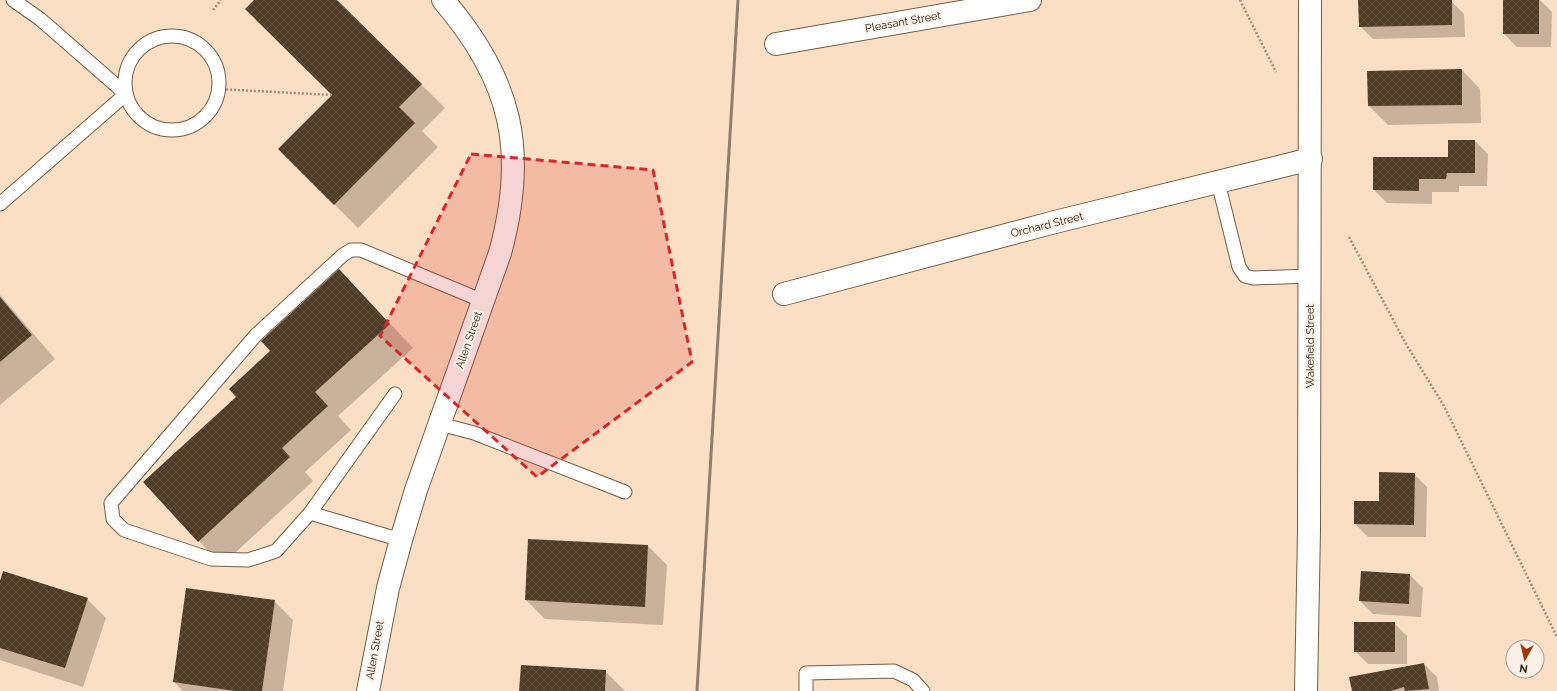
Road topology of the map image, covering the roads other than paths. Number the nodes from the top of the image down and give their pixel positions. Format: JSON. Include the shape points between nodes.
{"nodes":[{"id":1,"x":13,"y":0,"type":"edge"},
{"id":2,"x":443,"y":0,"type":"edge"},
{"id":3,"x":1030,"y":0,"type":"edge"},
{"id":4,"x":1310,"y":0,"type":"edge"},
{"id":5,"x":776,"y":44,"type":"dead end"},
{"id":6,"x":126,"y":94,"type":"junction"},
{"id":7,"x":1311,"y":159,"type":"junction"},
{"id":8,"x":1218,"y":182,"type":"junction"},
{"id":9,"x":0,"y":204,"type":"edge"},
{"id":10,"x":1310,"y":276,"type":"junction"},
{"id":11,"x":784,"y":294,"type":"dead end"},
{"id":12,"x":483,"y":301,"type":"junction"},
{"id":13,"x":395,"y":394,"type":"dead end"},
{"id":14,"x":440,"y":424,"type":"junction"},
{"id":15,"x":626,"y":492,"type":"dead end"},
{"id":16,"x":310,"y":513,"type":"junction"},
{"id":17,"x":401,"y":540,"type":"junction"},
{"id":18,"x":368,"y":691,"type":"edge"},
{"id":19,"x":806,"y":691,"type":"edge"},
{"id":20,"x":923,"y":691,"type":"edge"},
{"id":21,"x":1306,"y":691,"type":"edge"}],
"edges":[{"from":1,"to":6,"type":"lane","via":[[40,19]]},
{"from":2,"to":12,"type":"street","name":"Allen Street","via":[[481,51],[499,85],[509,121],[514,156],[509,222]]},
{"from":3,"to":5,"type":"street","name":"Pleasant Street"},
{"from":4,"to":7,"type":"street","name":"Wakefield Street"},
{"from":6,"to":6,"type":"lane","via":[[126,75],[131,60],[142,47],[159,38],[176,36],[192,40],[206,51],[215,64],[219,84],[216,100],[207,115],[185,128],[168,130],[152,126],[133,109]]},
{"from":6,"to":9,"type":"lane"},
{"from":7,"to":8,"type":"street","name":"Orchard Street"},
{"from":7,"to":10,"type":"street","name":"Wakefield Street"},
{"from":8,"to":10,"type":"lane","via":[[1239,267],[1245,276]]},
{"from":8,"to":11,"type":"street","name":"Orchard Street"},
{"from":10,"to":21,"type":"street","name":"Wakefield Street"},
{"from":12,"to":14,"type":"street","name":"Allen Street"},
{"from":12,"to":16,"type":"lane","via":[[361,250],[351,250],[343,254],[256,335],[111,503],[113,519],[124,530],[211,559],[248,560],[276,551]]},
{"from":13,"to":16,"type":"lane"},
{"from":14,"to":15,"type":"lane","via":[[474,433]]},
{"from":14,"to":17,"type":"street","name":"Allen Street"},
{"from":16,"to":17,"type":"lane"},
{"from":17,"to":18,"type":"street","name":"Allen Street","via":[[385,602]]},
{"from":19,"to":20,"type":"lane","via":[[806,673],[894,671],[913,680]]}]}
